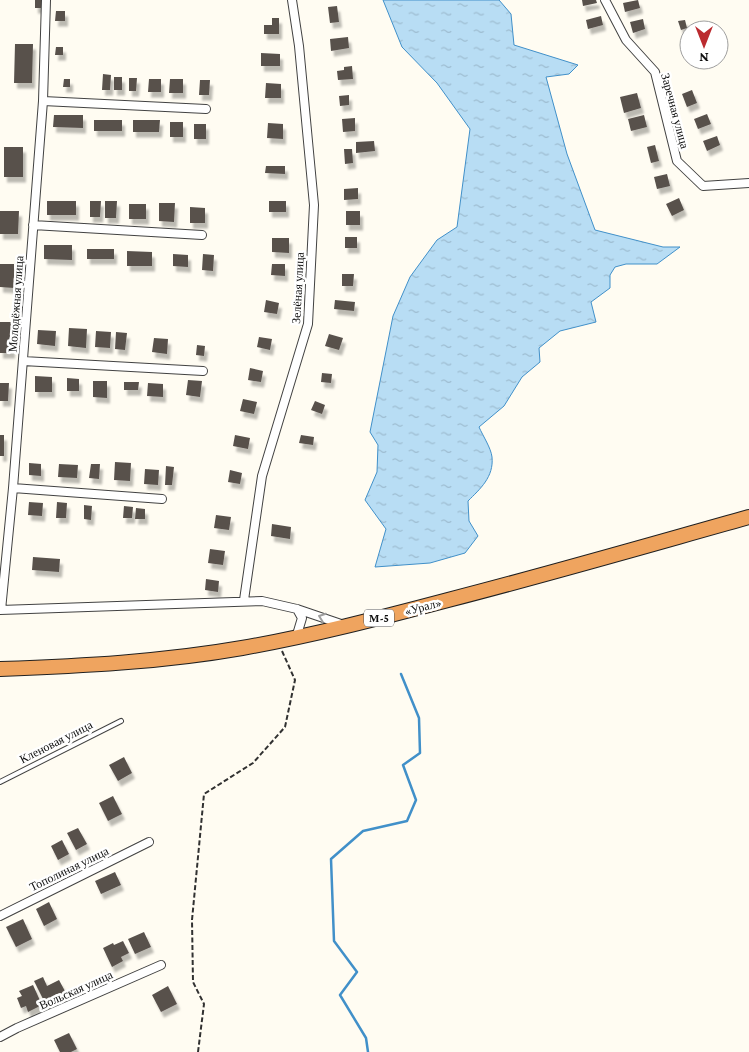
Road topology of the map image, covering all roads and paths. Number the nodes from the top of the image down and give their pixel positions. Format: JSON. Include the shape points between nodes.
{"nodes":[{"id":1,"x":46,"y":0,"type":"edge"},
{"id":2,"x":292,"y":0,"type":"edge"},
{"id":3,"x":604,"y":0,"type":"edge"},
{"id":4,"x":43,"y":101,"type":"junction"},
{"id":5,"x":206,"y":108,"type":"dead end"},
{"id":6,"x":749,"y":183,"type":"edge"},
{"id":7,"x":34,"y":226,"type":"junction"},
{"id":8,"x":202,"y":235,"type":"dead end"},
{"id":9,"x":23,"y":362,"type":"junction"},
{"id":10,"x":203,"y":371,"type":"dead end"},
{"id":11,"x":13,"y":488,"type":"junction"},
{"id":12,"x":162,"y":498,"type":"dead end"},
{"id":13,"x":749,"y":517,"type":"edge"},
{"id":14,"x":244,"y":600,"type":"junction"},
{"id":15,"x":298,"y":608,"type":"junction"},
{"id":16,"x":1,"y":610,"type":"edge"},
{"id":17,"x":348,"y":626,"type":"junction"},
{"id":18,"x":296,"y":638,"type":"junction"},
{"id":19,"x":278,"y":641,"type":"junction"},
{"id":20,"x":0,"y":670,"type":"edge"},
{"id":21,"x":121,"y":721,"type":"dead end"},
{"id":22,"x":0,"y":782,"type":"edge"},
{"id":23,"x":149,"y":842,"type":"dead end"},
{"id":24,"x":0,"y":916,"type":"edge"},
{"id":25,"x":161,"y":965,"type":"dead end"},
{"id":26,"x":0,"y":1038,"type":"edge"},
{"id":27,"x":198,"y":1052,"type":"edge"}],
"edges":[{"from":1,"to":4,"type":"street","name":"Молодёжная улица"},
{"from":2,"to":14,"type":"street","name":"Зелёная улица","via":[[314,205],[308,324],[262,476]]},
{"from":3,"to":6,"type":"street","name":"Заречная улица","via":[[626,40],[655,72],[678,161],[703,186]]},
{"from":4,"to":5,"type":"street"},
{"from":4,"to":7,"type":"street","name":"Молодёжная улица"},
{"from":7,"to":8,"type":"street"},
{"from":7,"to":9,"type":"street","name":"Молодёжная улица"},
{"from":9,"to":10,"type":"street"},
{"from":9,"to":11,"type":"street","name":"Молодёжная улица"},
{"from":11,"to":12,"type":"street"},
{"from":11,"to":16,"type":"street","name":"Молодёжная улица"},
{"from":13,"to":17,"type":"highway","name":"«Урал»","number":"М-5"},
{"from":14,"to":15,"type":"street"},
{"from":14,"to":16,"type":"street","via":[[217,604]]},
{"from":17,"to":15,"type":"street","one_way":true},
{"from":15,"to":18,"type":"street","via":[[302,618]]},
{"from":17,"to":18,"type":"highway","name":"«Урал»","number":"М-5"},
{"from":18,"to":19,"type":"highway","name":"«Урал»","number":"М-5"},
{"from":19,"to":20,"type":"highway","name":"«Урал»","number":"М-5","via":[[132,662]]},
{"from":19,"to":27,"type":"path","via":[[295,680],[285,727],[253,763],[204,794],[192,920],[193,982],[204,1004]]},
{"from":21,"to":22,"type":"lane","name":"Кленовая улица"},
{"from":23,"to":24,"type":"street","name":"Тополиная улица"},
{"from":25,"to":26,"type":"street","name":"Вольская улица"}]}
